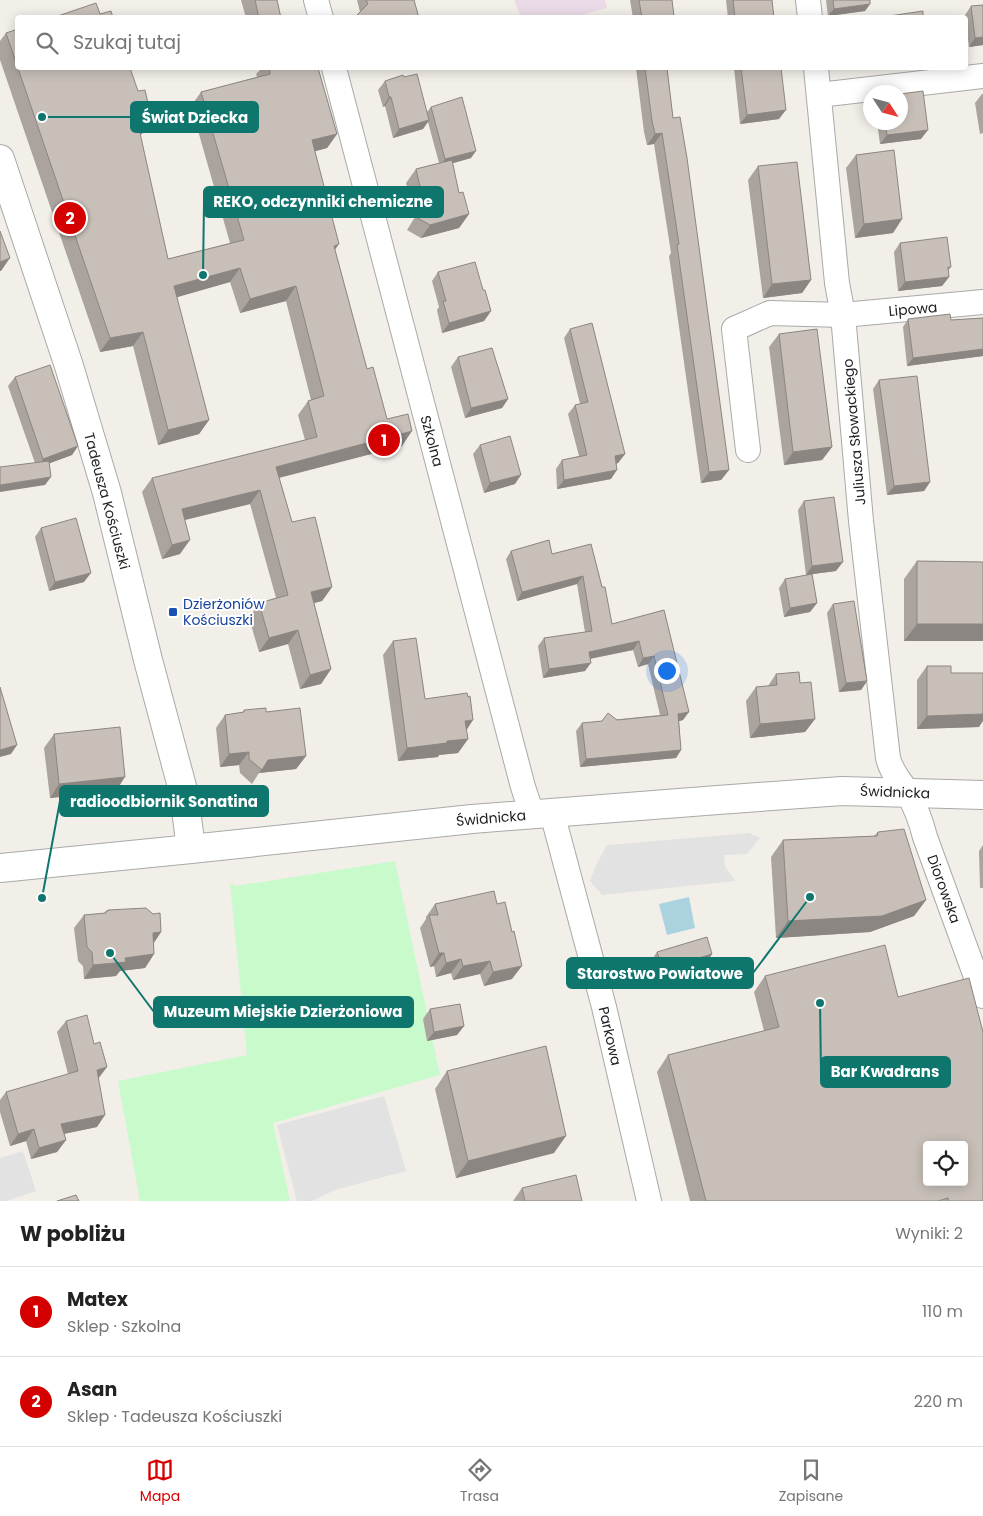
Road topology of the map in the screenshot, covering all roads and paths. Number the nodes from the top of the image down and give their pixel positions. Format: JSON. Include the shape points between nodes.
{"nodes":[{"id":1,"x":316,"y":0,"type":"edge"},
{"id":2,"x":808,"y":0,"type":"edge"},
{"id":3,"x":319,"y":15,"type":"edge"},
{"id":4,"x":810,"y":15,"type":"edge"},
{"id":5,"x":335,"y":70,"type":"edge"},
{"id":6,"x":816,"y":70,"type":"edge"},
{"id":7,"x":983,"y":76,"type":"edge"},
{"id":8,"x":818,"y":95,"type":"junction"},
{"id":9,"x":0,"y":159,"type":"edge"},
{"id":10,"x":983,"y":302,"type":"edge"},
{"id":11,"x":844,"y":315,"type":"junction"},
{"id":12,"x":748,"y":450,"type":"dead end"},
{"id":13,"x":907,"y":792,"type":"junction"},
{"id":14,"x":983,"y":795,"type":"edge"},
{"id":15,"x":542,"y":814,"type":"junction"},
{"id":16,"x":191,"y":849,"type":"junction"},
{"id":17,"x":0,"y":868,"type":"edge"},
{"id":18,"x":982,"y":988,"type":"edge"},
{"id":19,"x":649,"y":1201,"type":"edge"}],
"edges":[{"from":1,"to":3,"type":"street"},
{"from":2,"to":4,"type":"street"},
{"from":5,"to":15,"type":"street","name":"Szkolna","via":[[523,787]]},
{"from":6,"to":8,"type":"street","name":"Juliusza Słowackiego"},
{"from":7,"to":8,"type":"street"},
{"from":8,"to":11,"type":"street","name":"Juliusza Słowackiego","via":[[837,283]]},
{"from":9,"to":16,"type":"street","name":"Tadeusza Kościuszki","via":[[69,366],[107,494],[184,794]]},
{"from":10,"to":11,"type":"street","name":"Lipowa"},
{"from":11,"to":12,"type":"street","name":"Lipowa","via":[[770,313],[734,328]]},
{"from":11,"to":13,"type":"street","name":"Juliusza Słowackiego","via":[[885,738],[890,768]]},
{"from":13,"to":14,"type":"street","name":"Świdnicka"},
{"from":13,"to":15,"type":"street","name":"Świdnicka","via":[[842,791]]},
{"from":13,"to":18,"type":"street","name":"Diorowska","via":[[918,813]]},
{"from":15,"to":16,"type":"street","name":"Świdnicka"},
{"from":15,"to":19,"type":"street","name":"Parkowa","via":[[604,1007]]},
{"from":16,"to":17,"type":"street","name":"Świdnicka"}]}
